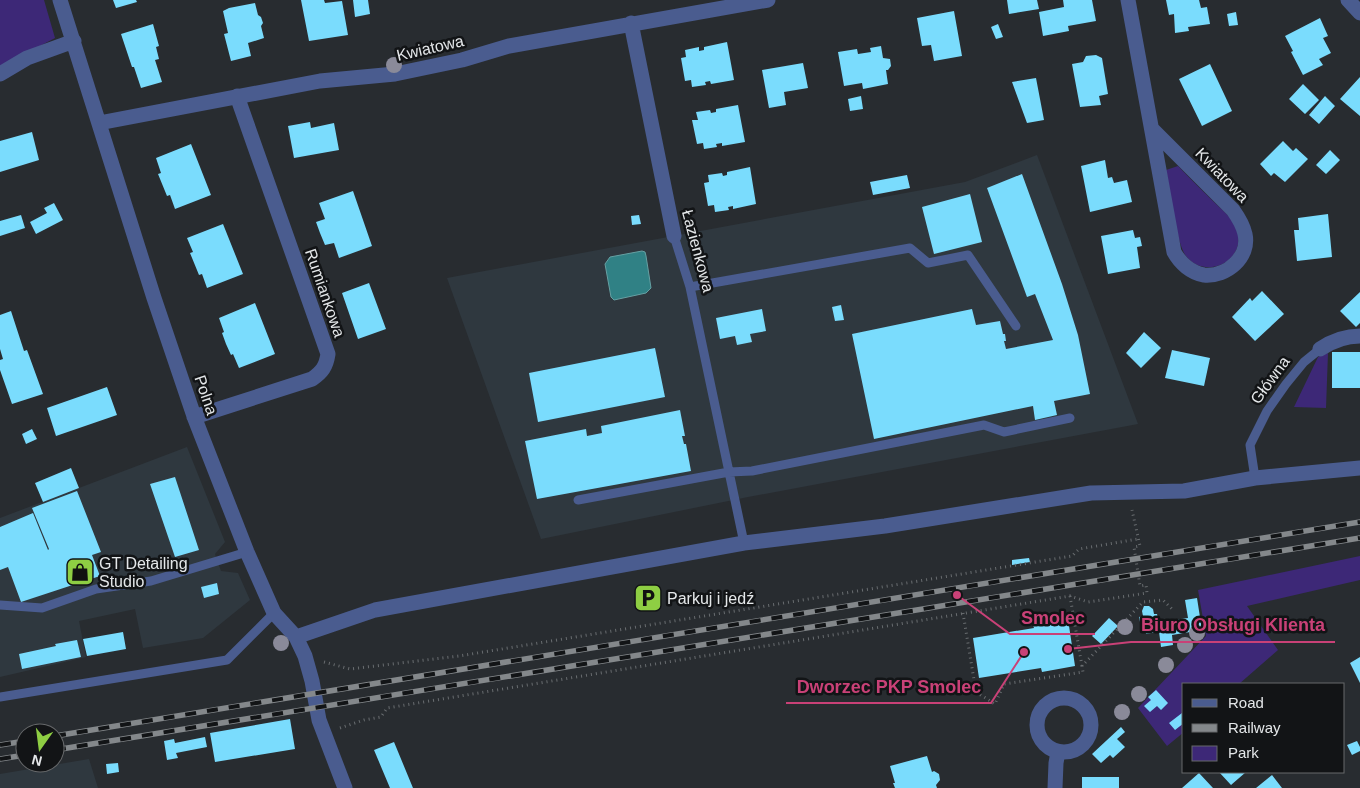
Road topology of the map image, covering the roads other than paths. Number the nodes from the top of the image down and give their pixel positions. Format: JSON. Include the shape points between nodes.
{"nodes":[{"id":1,"x":60,"y":0,"type":"edge"},
{"id":2,"x":768,"y":0,"type":"edge"},
{"id":3,"x":1128,"y":0,"type":"edge"},
{"id":4,"x":1348,"y":0,"type":"edge"},
{"id":5,"x":1360,"y":13,"type":"edge"},
{"id":6,"x":631,"y":24,"type":"junction"},
{"id":7,"x":74,"y":41,"type":"junction"},
{"id":8,"x":0,"y":74,"type":"edge"},
{"id":9,"x":237,"y":96,"type":"junction"},
{"id":10,"x":99,"y":123,"type":"junction"},
{"id":11,"x":1153,"y":130,"type":"junction"},
{"id":12,"x":674,"y":236,"type":"joint"},
{"id":13,"x":690,"y":287,"type":"junction"},
{"id":14,"x":1016,"y":326,"type":"dead end"},
{"id":15,"x":1360,"y":336,"type":"edge"},
{"id":16,"x":1320,"y":349,"type":"joint"},
{"id":17,"x":194,"y":417,"type":"junction"},
{"id":18,"x":1070,"y":418,"type":"dead end"},
{"id":19,"x":1360,"y":468,"type":"edge"},
{"id":20,"x":729,"y":472,"type":"junction"},
{"id":21,"x":1255,"y":478,"type":"junction"},
{"id":22,"x":578,"y":500,"type":"dead end"},
{"id":23,"x":744,"y":543,"type":"junction"},
{"id":24,"x":247,"y":552,"type":"junction"},
{"id":25,"x":0,"y":605,"type":"edge"},
{"id":26,"x":274,"y":613,"type":"junction"},
{"id":27,"x":296,"y":637,"type":"junction"},
{"id":28,"x":0,"y":697,"type":"edge"},
{"id":29,"x":1058,"y":752,"type":"dead end"},
{"id":30,"x":345,"y":788,"type":"edge"},
{"id":31,"x":1055,"y":788,"type":"edge"}],
"edges":[{"from":1,"to":7,"type":"street","name":"Polna"},
{"from":2,"to":6,"type":"street","name":"Kwiatowa"},
{"from":3,"to":11,"type":"street","name":"Kwiatowa"},
{"from":4,"to":5,"type":"street"},
{"from":6,"to":9,"type":"street","name":"Kwiatowa","via":[[509,46],[395,74],[320,81]]},
{"from":6,"to":12,"type":"street","name":"Łazienkowa"},
{"from":7,"to":8,"type":"street","via":[[27,58]]},
{"from":7,"to":10,"type":"street","name":"Polna"},
{"from":9,"to":10,"type":"street","name":"Kwiatowa"},
{"from":9,"to":17,"type":"street","name":"Rumiankowa","via":[[328,354],[327,364],[312,379]]},
{"from":10,"to":17,"type":"street","name":"Polna"},
{"from":11,"to":11,"type":"street","name":"Kwiatowa","via":[[1174,252],[1179,262],[1204,275],[1230,269],[1246,247],[1241,222],[1233,210]]},
{"from":12,"to":13,"type":"lane","name":"Łazienkowa"},
{"from":13,"to":14,"type":"lane","via":[[910,248],[928,263],[968,255]]},
{"from":13,"to":20,"type":"lane","name":"Łazienkowa"},
{"from":15,"to":16,"type":"street","name":"Główna","via":[[1341,338]]},
{"from":16,"to":21,"type":"lane","name":"Główna","via":[[1286,384],[1250,445]]},
{"from":17,"to":24,"type":"street","name":"Polna"},
{"from":18,"to":20,"type":"lane","via":[[1004,432],[984,424],[752,471]]},
{"from":19,"to":21,"type":"street"},
{"from":20,"to":22,"type":"lane"},
{"from":20,"to":23,"type":"lane","name":"Łazienkowa"},
{"from":21,"to":23,"type":"street","via":[[1184,491],[1090,493],[885,526]]},
{"from":23,"to":27,"type":"street","via":[[374,610]]},
{"from":24,"to":25,"type":"lane","via":[[150,581],[96,589],[42,608]]},
{"from":24,"to":26,"type":"street","name":"Polna"},
{"from":26,"to":27,"type":"street","name":"Polna"},
{"from":26,"to":28,"type":"lane","via":[[226,660]]},
{"from":27,"to":30,"type":"street","name":"Polna","via":[[312,681],[319,720]]},
{"from":29,"to":31,"type":"street"}]}
